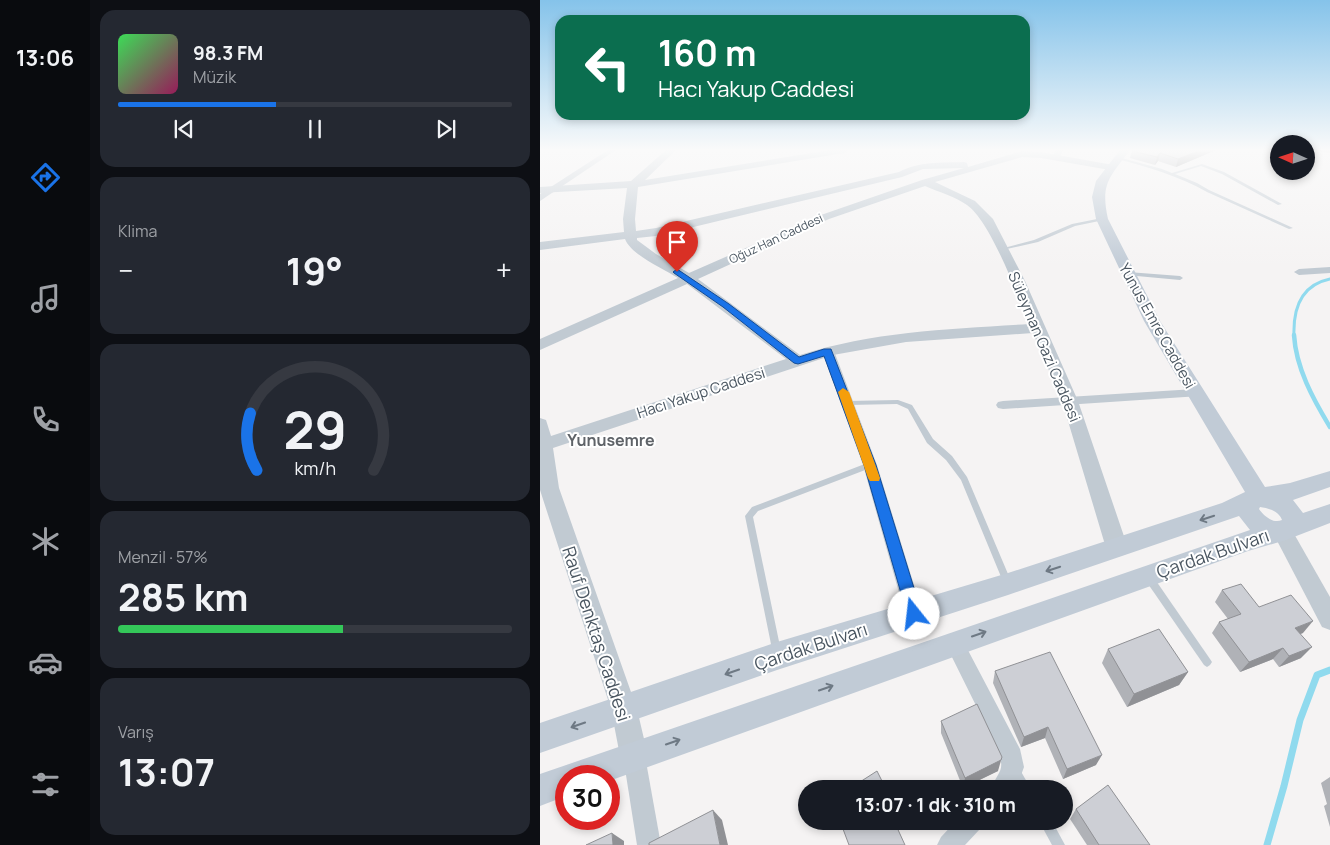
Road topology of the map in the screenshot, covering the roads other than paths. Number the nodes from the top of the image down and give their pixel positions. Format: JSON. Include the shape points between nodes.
{"nodes":[{"id":1,"x":562,"y":189,"type":"edge"},
{"id":2,"x":632,"y":189,"type":"edge"},
{"id":3,"x":837,"y":189,"type":"edge"},
{"id":4,"x":904,"y":189,"type":"edge"},
{"id":5,"x":941,"y":189,"type":"edge"},
{"id":6,"x":1098,"y":189,"type":"edge"},
{"id":7,"x":1206,"y":189,"type":"edge"},
{"id":8,"x":1253,"y":189,"type":"edge"},
{"id":9,"x":540,"y":190,"type":"edge"},
{"id":10,"x":553,"y":190,"type":"junction"},
{"id":11,"x":540,"y":198,"type":"edge"},
{"id":12,"x":1280,"y":204,"type":"dead end"},
{"id":13,"x":1102,"y":219,"type":"junction"},
{"id":14,"x":1291,"y":228,"type":"dead end"},
{"id":15,"x":629,"y":236,"type":"junction"},
{"id":16,"x":540,"y":246,"type":"edge"},
{"id":17,"x":1002,"y":249,"type":"junction"},
{"id":18,"x":1330,"y":270,"type":"edge"},
{"id":19,"x":1299,"y":272,"type":"dead end"},
{"id":20,"x":1127,"y":274,"type":"junction"},
{"id":21,"x":1180,"y":278,"type":"dead end"},
{"id":22,"x":689,"y":279,"type":"junction"},
{"id":23,"x":1039,"y":328,"type":"junction"},
{"id":24,"x":540,"y":345,"type":"edge"},
{"id":25,"x":828,"y":351,"type":"junction"},
{"id":26,"x":798,"y":361,"type":"junction"},
{"id":27,"x":1195,"y":393,"type":"junction"},
{"id":28,"x":1070,"y":401,"type":"junction"},
{"id":29,"x":848,"y":403,"type":"junction"},
{"id":30,"x":1003,"y":405,"type":"dead end"},
{"id":31,"x":541,"y":434,"type":"edge"},
{"id":32,"x":870,"y":465,"type":"junction"},
{"id":33,"x":542,"y":469,"type":"edge"},
{"id":34,"x":1330,"y":479,"type":"edge"},
{"id":35,"x":1256,"y":498,"type":"junction"},
{"id":36,"x":1330,"y":513,"type":"edge"},
{"id":37,"x":1285,"y":530,"type":"junction"},
{"id":38,"x":1117,"y":548,"type":"junction"},
{"id":39,"x":1148,"y":576,"type":"junction"},
{"id":40,"x":1008,"y":584,"type":"junction"},
{"id":41,"x":914,"y":614,"type":"junction"},
{"id":42,"x":1328,"y":615,"type":"edge"},
{"id":43,"x":954,"y":643,"type":"junction"},
{"id":44,"x":777,"y":656,"type":"junction"},
{"id":45,"x":1207,"y":662,"type":"dead end"},
{"id":46,"x":624,"y":709,"type":"junction"},
{"id":47,"x":540,"y":738,"type":"edge"},
{"id":48,"x":634,"y":756,"type":"junction"},
{"id":49,"x":608,"y":765,"type":"edge"},
{"id":50,"x":1014,"y":770,"type":"junction"},
{"id":51,"x":1009,"y":780,"type":"edge"},
{"id":52,"x":1020,"y":780,"type":"edge"},
{"id":53,"x":555,"y":784,"type":"edge"},
{"id":54,"x":540,"y":790,"type":"edge"},
{"id":55,"x":963,"y":830,"type":"edge"},
{"id":56,"x":1050,"y":830,"type":"edge"},
{"id":57,"x":649,"y":845,"type":"edge"},
{"id":58,"x":949,"y":845,"type":"edge"},
{"id":59,"x":1059,"y":845,"type":"edge"}],
"edges":[{"from":1,"to":10,"type":"street"},
{"from":2,"to":15,"type":"street"},
{"from":3,"to":15,"type":"street"},
{"from":4,"to":22,"type":"street","name":"Oğuz Han Caddesi","via":[[832,214]]},
{"from":5,"to":17,"type":"street","name":"Süleyman Gazi Caddesi","via":[[977,207],[988,219]]},
{"from":6,"to":13,"type":"main road","name":"Yunus Emre Caddesi"},
{"from":7,"to":14,"type":"lane"},
{"from":8,"to":12,"type":"lane"},
{"from":9,"to":10,"type":"street"},
{"from":10,"to":11,"type":"street"},
{"from":13,"to":17,"type":"lane"},
{"from":13,"to":20,"type":"main road","name":"Yunus Emre Caddesi"},
{"from":15,"to":16,"type":"street"},
{"from":15,"to":22,"type":"street","via":[[642,250]]},
{"from":17,"to":23,"type":"street","name":"Süleyman Gazi Caddesi"},
{"from":18,"to":19,"type":"street"},
{"from":20,"to":21,"type":"lane"},
{"from":20,"to":27,"type":"main road","name":"Yunus Emre Caddesi"},
{"from":22,"to":24,"type":"street","name":"Oğuz Han Caddesi"},
{"from":22,"to":26,"type":"street"},
{"from":23,"to":25,"type":"street","name":"Hacı Yakup Caddesi","via":[[882,340]]},
{"from":23,"to":28,"type":"street","name":"Süleyman Gazi Caddesi"},
{"from":25,"to":26,"type":"street","name":"Hacı Yakup Caddesi"},
{"from":25,"to":29,"type":"street"},
{"from":26,"to":31,"type":"street","name":"Hacı Yakup Caddesi"},
{"from":27,"to":28,"type":"street"},
{"from":27,"to":35,"type":"main road","name":"Yunus Emre Caddesi"},
{"from":28,"to":30,"type":"street"},
{"from":28,"to":38,"type":"street","name":"Süleyman Gazi Caddesi"},
{"from":29,"to":32,"type":"street"},
{"from":29,"to":40,"type":"lane","via":[[898,402],[910,407],[930,441],[949,458],[964,479]]},
{"from":31,"to":33,"type":"street","name":"Rauf Denktaş Caddesi"},
{"from":32,"to":41,"type":"street"},
{"from":32,"to":44,"type":"lane","via":[[755,509],[749,516]]},
{"from":33,"to":46,"type":"street","name":"Rauf Denktaş Caddesi"},
{"from":34,"to":35,"type":"main road","name":"Çardak Bulvarı","via":[[1290,492]]},
{"from":35,"to":37,"type":"main road","via":[[1248,504],[1252,520],[1268,530]]},
{"from":35,"to":38,"type":"main road","name":"Çardak Bulvarı","one_way":true},
{"from":36,"to":37,"type":"main road","name":"Çardak Bulvarı"},
{"from":37,"to":39,"type":"main road","name":"Çardak Bulvarı"},
{"from":37,"to":42,"type":"street"},
{"from":38,"to":40,"type":"main road","name":"Çardak Bulvarı","one_way":true},
{"from":43,"to":39,"type":"main road","name":"Çardak Bulvarı","one_way":true},
{"from":39,"to":45,"type":"lane"},
{"from":40,"to":41,"type":"main road","name":"Çardak Bulvarı"},
{"from":41,"to":44,"type":"main road","name":"Çardak Bulvarı"},
{"from":48,"to":43,"type":"main road","name":"Çardak Bulvarı","one_way":true},
{"from":43,"to":50,"type":"street","via":[[1006,742]]},
{"from":44,"to":46,"type":"main road","name":"Çardak Bulvarı","one_way":true},
{"from":46,"to":47,"type":"main road","name":"Çardak Bulvarı","one_way":true},
{"from":46,"to":48,"type":"street","name":"Rauf Denktaş Caddesi"},
{"from":48,"to":49,"type":"main road","name":"Çardak Bulvarı"},
{"from":48,"to":57,"type":"street","name":"Rauf Denktaş Caddesi"},
{"from":50,"to":51,"type":"street"},
{"from":50,"to":52,"type":"lane"},
{"from":53,"to":54,"type":"main road"},
{"from":55,"to":58,"type":"street"},
{"from":56,"to":59,"type":"lane"}]}
